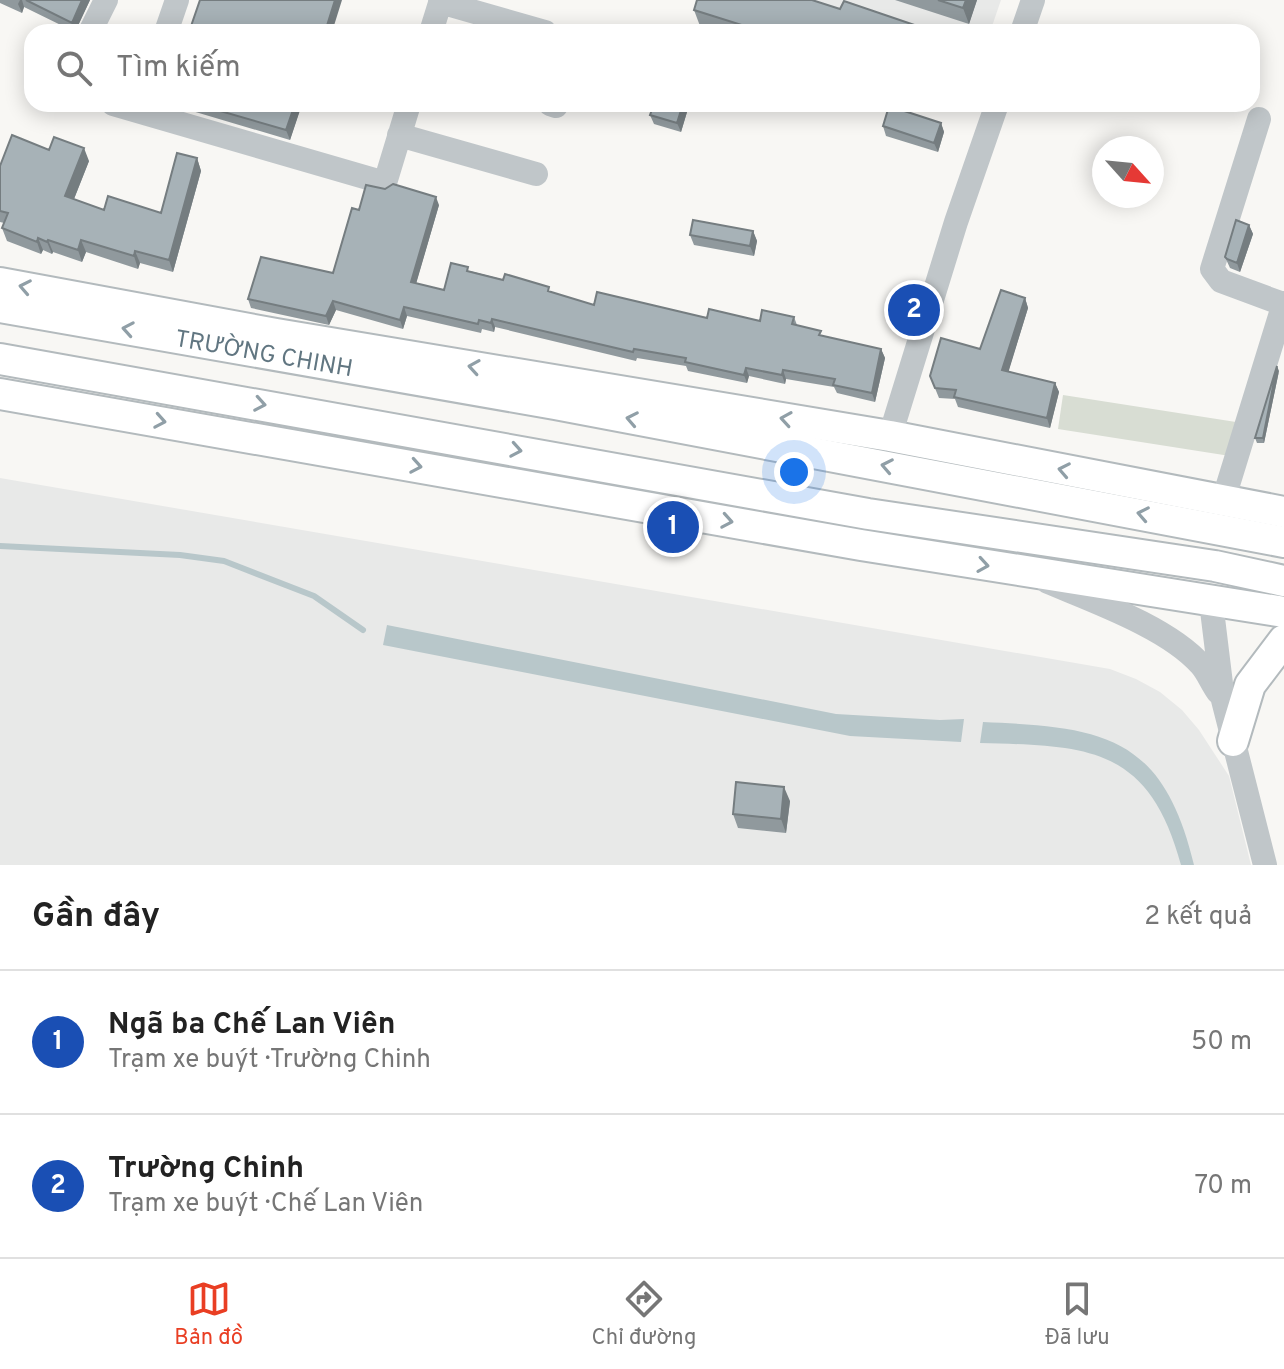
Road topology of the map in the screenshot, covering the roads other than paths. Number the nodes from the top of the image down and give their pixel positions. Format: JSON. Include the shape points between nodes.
{"nodes":[{"id":1,"x":106,"y":0,"type":"edge"},
{"id":2,"x":177,"y":0,"type":"edge"},
{"id":3,"x":1033,"y":0,"type":"edge"},
{"id":4,"x":441,"y":1,"type":"edge"},
{"id":5,"x":94,"y":24,"type":"edge"},
{"id":6,"x":169,"y":24,"type":"edge"},
{"id":7,"x":434,"y":24,"type":"edge"},
{"id":8,"x":518,"y":24,"type":"edge"},
{"id":9,"x":1025,"y":24,"type":"edge"},
{"id":10,"x":155,"y":112,"type":"edge"},
{"id":11,"x":406,"y":112,"type":"edge"},
{"id":12,"x":994,"y":112,"type":"edge"},
{"id":13,"x":1259,"y":119,"type":"dead end"},
{"id":14,"x":399,"y":135,"type":"junction"},
{"id":15,"x":536,"y":174,"type":"dead end"},
{"id":16,"x":0,"y":283,"type":"edge"},
{"id":17,"x":1284,"y":304,"type":"edge"},
{"id":18,"x":0,"y":307,"type":"edge"},
{"id":19,"x":0,"y":359,"type":"edge"},
{"id":20,"x":73,"y":372,"type":"junction"},
{"id":21,"x":0,"y":394,"type":"edge"},
{"id":22,"x":114,"y":413,"type":"junction"},
{"id":23,"x":890,"y":436,"type":"junction"},
{"id":24,"x":1284,"y":512,"type":"edge"},
{"id":25,"x":1221,"y":514,"type":"junction"},
{"id":26,"x":1284,"y":542,"type":"edge"},
{"id":27,"x":1215,"y":566,"type":"junction"},
{"id":28,"x":1024,"y":571,"type":"junction"},
{"id":29,"x":1284,"y":581,"type":"edge"},
{"id":30,"x":1211,"y":602,"type":"junction"},
{"id":31,"x":1284,"y":612,"type":"edge"},
{"id":32,"x":1284,"y":640,"type":"edge"},
{"id":33,"x":1223,"y":700,"type":"junction"},
{"id":34,"x":1233,"y":741,"type":"junction"},
{"id":35,"x":1265,"y":865,"type":"edge"}],
"edges":[{"from":1,"to":5,"type":"street"},
{"from":2,"to":6,"type":"street"},
{"from":3,"to":9,"type":"street"},
{"from":4,"to":7,"type":"street"},
{"from":4,"to":8,"type":"street"},
{"from":10,"to":14,"type":"street","via":[[385,183]]},
{"from":11,"to":14,"type":"street"},
{"from":12,"to":23,"type":"street"},
{"from":13,"to":17,"type":"street","via":[[1212,269],[1221,281]]},
{"from":14,"to":15,"type":"street"},
{"from":23,"to":16,"type":"main road","name":"TRƯỜNG CHINH","one_way":true},
{"from":17,"to":25,"type":"street"},
{"from":25,"to":18,"type":"main road","name":"TRƯỜNG CHINH","one_way":true},
{"from":19,"to":20,"type":"main road"},
{"from":20,"to":22,"type":"main road"},
{"from":20,"to":27,"type":"main road","one_way":true,"via":[[868,514]]},
{"from":21,"to":22,"type":"main road"},
{"from":22,"to":28,"type":"main road","one_way":true},
{"from":25,"to":23,"type":"main road","name":"TRƯỜNG CHINH","one_way":true},
{"from":24,"to":25,"type":"main road","name":"TRƯỜNG CHINH"},
{"from":25,"to":26,"type":"main road","name":"TRƯỜNG CHINH"},
{"from":25,"to":27,"type":"main road"},
{"from":27,"to":29,"type":"main road"},
{"from":27,"to":30,"type":"main road"},
{"from":28,"to":30,"type":"main road"},
{"from":28,"to":33,"type":"street","via":[[1136,621],[1178,646],[1202,666]]},
{"from":30,"to":31,"type":"main road"},
{"from":30,"to":33,"type":"street"},
{"from":32,"to":34,"type":"main road","via":[[1250,685]]},
{"from":33,"to":34,"type":"street"},
{"from":34,"to":35,"type":"street"}]}
